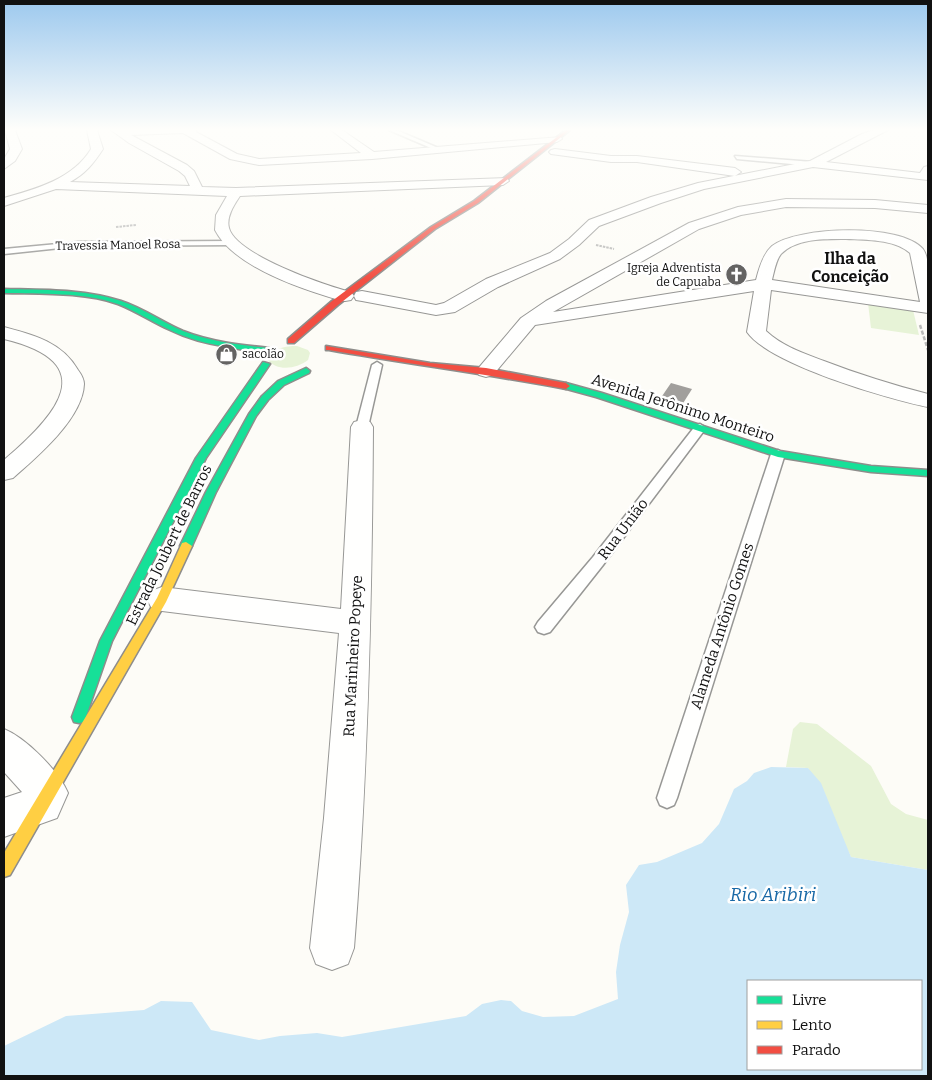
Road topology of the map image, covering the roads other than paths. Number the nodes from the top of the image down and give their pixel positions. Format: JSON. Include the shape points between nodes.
{"nodes":[{"id":1,"x":61,"y":180,"type":"edge"},
{"id":2,"x":193,"y":180,"type":"edge"},
{"id":3,"x":521,"y":180,"type":"edge"},
{"id":4,"x":731,"y":180,"type":"edge"},
{"id":5,"x":497,"y":181,"type":"joint"},
{"id":6,"x":54,"y":185,"type":"junction"},
{"id":7,"x":198,"y":190,"type":"junction"},
{"id":8,"x":236,"y":192,"type":"junction"},
{"id":9,"x":4,"y":202,"type":"edge"},
{"id":10,"x":928,"y":209,"type":"edge"},
{"id":11,"x":232,"y":243,"type":"junction"},
{"id":12,"x":4,"y":252,"type":"edge"},
{"id":13,"x":762,"y":284,"type":"junction"},
{"id":14,"x":4,"y":291,"type":"edge"},
{"id":15,"x":362,"y":296,"type":"junction"},
{"id":16,"x":347,"y":302,"type":"junction"},
{"id":17,"x":924,"y":305,"type":"edge"},
{"id":18,"x":527,"y":322,"type":"junction"},
{"id":19,"x":5,"y":335,"type":"edge"},
{"id":20,"x":291,"y":341,"type":"junction"},
{"id":21,"x":322,"y":342,"type":"junction"},
{"id":22,"x":269,"y":350,"type":"junction"},
{"id":23,"x":377,"y":365,"type":"junction"},
{"id":24,"x":430,"y":365,"type":"junction"},
{"id":25,"x":359,"y":366,"type":"dead end"},
{"id":26,"x":274,"y":369,"type":"junction"},
{"id":27,"x":306,"y":371,"type":"junction"},
{"id":28,"x":486,"y":371,"type":"junction"},
{"id":29,"x":928,"y":401,"type":"edge"},
{"id":30,"x":362,"y":427,"type":"joint"},
{"id":31,"x":700,"y":428,"type":"junction"},
{"id":32,"x":778,"y":454,"type":"junction"},
{"id":33,"x":4,"y":472,"type":"edge"},
{"id":34,"x":928,"y":473,"type":"edge"},
{"id":35,"x":162,"y":599,"type":"junction"},
{"id":36,"x":356,"y":623,"type":"junction"},
{"id":37,"x":544,"y":627,"type":"dead end"},
{"id":38,"x":4,"y":746,"type":"edge"},
{"id":39,"x":50,"y":790,"type":"junction"},
{"id":40,"x":667,"y":798,"type":"dead end"},
{"id":41,"x":4,"y":818,"type":"edge"},
{"id":42,"x":4,"y":869,"type":"edge"},
{"id":43,"x":332,"y":948,"type":"dead end"}],
"edges":[{"from":1,"to":6,"type":"street"},
{"from":2,"to":7,"type":"street"},
{"from":3,"to":15,"type":"main road","via":[[434,237]]},
{"from":4,"to":15,"type":"street","via":[[636,206],[589,226],[555,256],[492,283],[444,310]]},
{"from":5,"to":8,"type":"street"},
{"from":5,"to":16,"type":"main road","via":[[476,202],[433,228]]},
{"from":6,"to":7,"type":"street"},
{"from":6,"to":9,"type":"street"},
{"from":7,"to":8,"type":"street"},
{"from":8,"to":11,"type":"street","via":[[223,214],[222,230]]},
{"from":10,"to":18,"type":"street","via":[[818,202],[738,210],[694,226]]},
{"from":11,"to":12,"type":"lane","name":"Travessia Manoel Rosa","via":[[78,244]]},
{"from":11,"to":16,"type":"street","via":[[275,273]]},
{"from":13,"to":17,"type":"street"},
{"from":13,"to":17,"type":"street","via":[[775,252],[804,237],[832,234],[890,239],[915,248]]},
{"from":13,"to":18,"type":"street"},
{"from":13,"to":29,"type":"street","via":[[756,332],[778,351],[858,381]]},
{"from":14,"to":22,"type":"main road","via":[[57,293],[111,302],[132,307],[206,341]]},
{"from":15,"to":16,"type":"main road"},
{"from":16,"to":20,"type":"main road"},
{"from":18,"to":28,"type":"street"},
{"from":19,"to":33,"type":"street","via":[[51,349],[66,362],[75,382],[60,415]]},
{"from":20,"to":21,"type":"main road","name":"Avenida Jerônimo Monteiro"},
{"from":20,"to":22,"type":"main road"},
{"from":21,"to":24,"type":"main road","name":"Avenida Jerônimo Monteiro"},
{"from":21,"to":27,"type":"main road","via":[[330,354],[322,364]]},
{"from":22,"to":26,"type":"main road","via":[[264,360]]},
{"from":23,"to":24,"type":"main road","name":"Avenida Jerônimo Monteiro"},
{"from":23,"to":25,"type":"main road","name":"Avenida Jerônimo Monteiro"},
{"from":23,"to":30,"type":"lane","name":"Rua Marinheiro Popeye"},
{"from":24,"to":28,"type":"main road","name":"Avenida Jerônimo Monteiro"},
{"from":26,"to":27,"type":"main road"},
{"from":26,"to":39,"type":"main road","name":"Estrada Joubert de Barros","via":[[201,458],[106,641]]},
{"from":27,"to":35,"type":"main road","name":"Estrada Joubert de Barros","via":[[281,383],[252,416],[215,484]]},
{"from":28,"to":31,"type":"main road","name":"Avenida Jerônimo Monteiro","via":[[599,395]]},
{"from":30,"to":36,"type":"street","name":"Rua Marinheiro Popeye"},
{"from":31,"to":32,"type":"main road","name":"Avenida Jerônimo Monteiro"},
{"from":31,"to":37,"type":"lane","name":"Rua União"},
{"from":32,"to":34,"type":"main road","name":"Avenida Jerônimo Monteiro","via":[[870,469]]},
{"from":32,"to":40,"type":"lane","name":"Alameda Antônio Gomes"},
{"from":35,"to":36,"type":"street"},
{"from":35,"to":39,"type":"main road","name":"Estrada Joubert de Barros"},
{"from":36,"to":43,"type":"street","name":"Rua Marinheiro Popeye","via":[[343,847]]},
{"from":38,"to":39,"type":"street"},
{"from":39,"to":41,"type":"street"},
{"from":39,"to":42,"type":"main road","name":"Estrada Joubert de Barros"}]}
